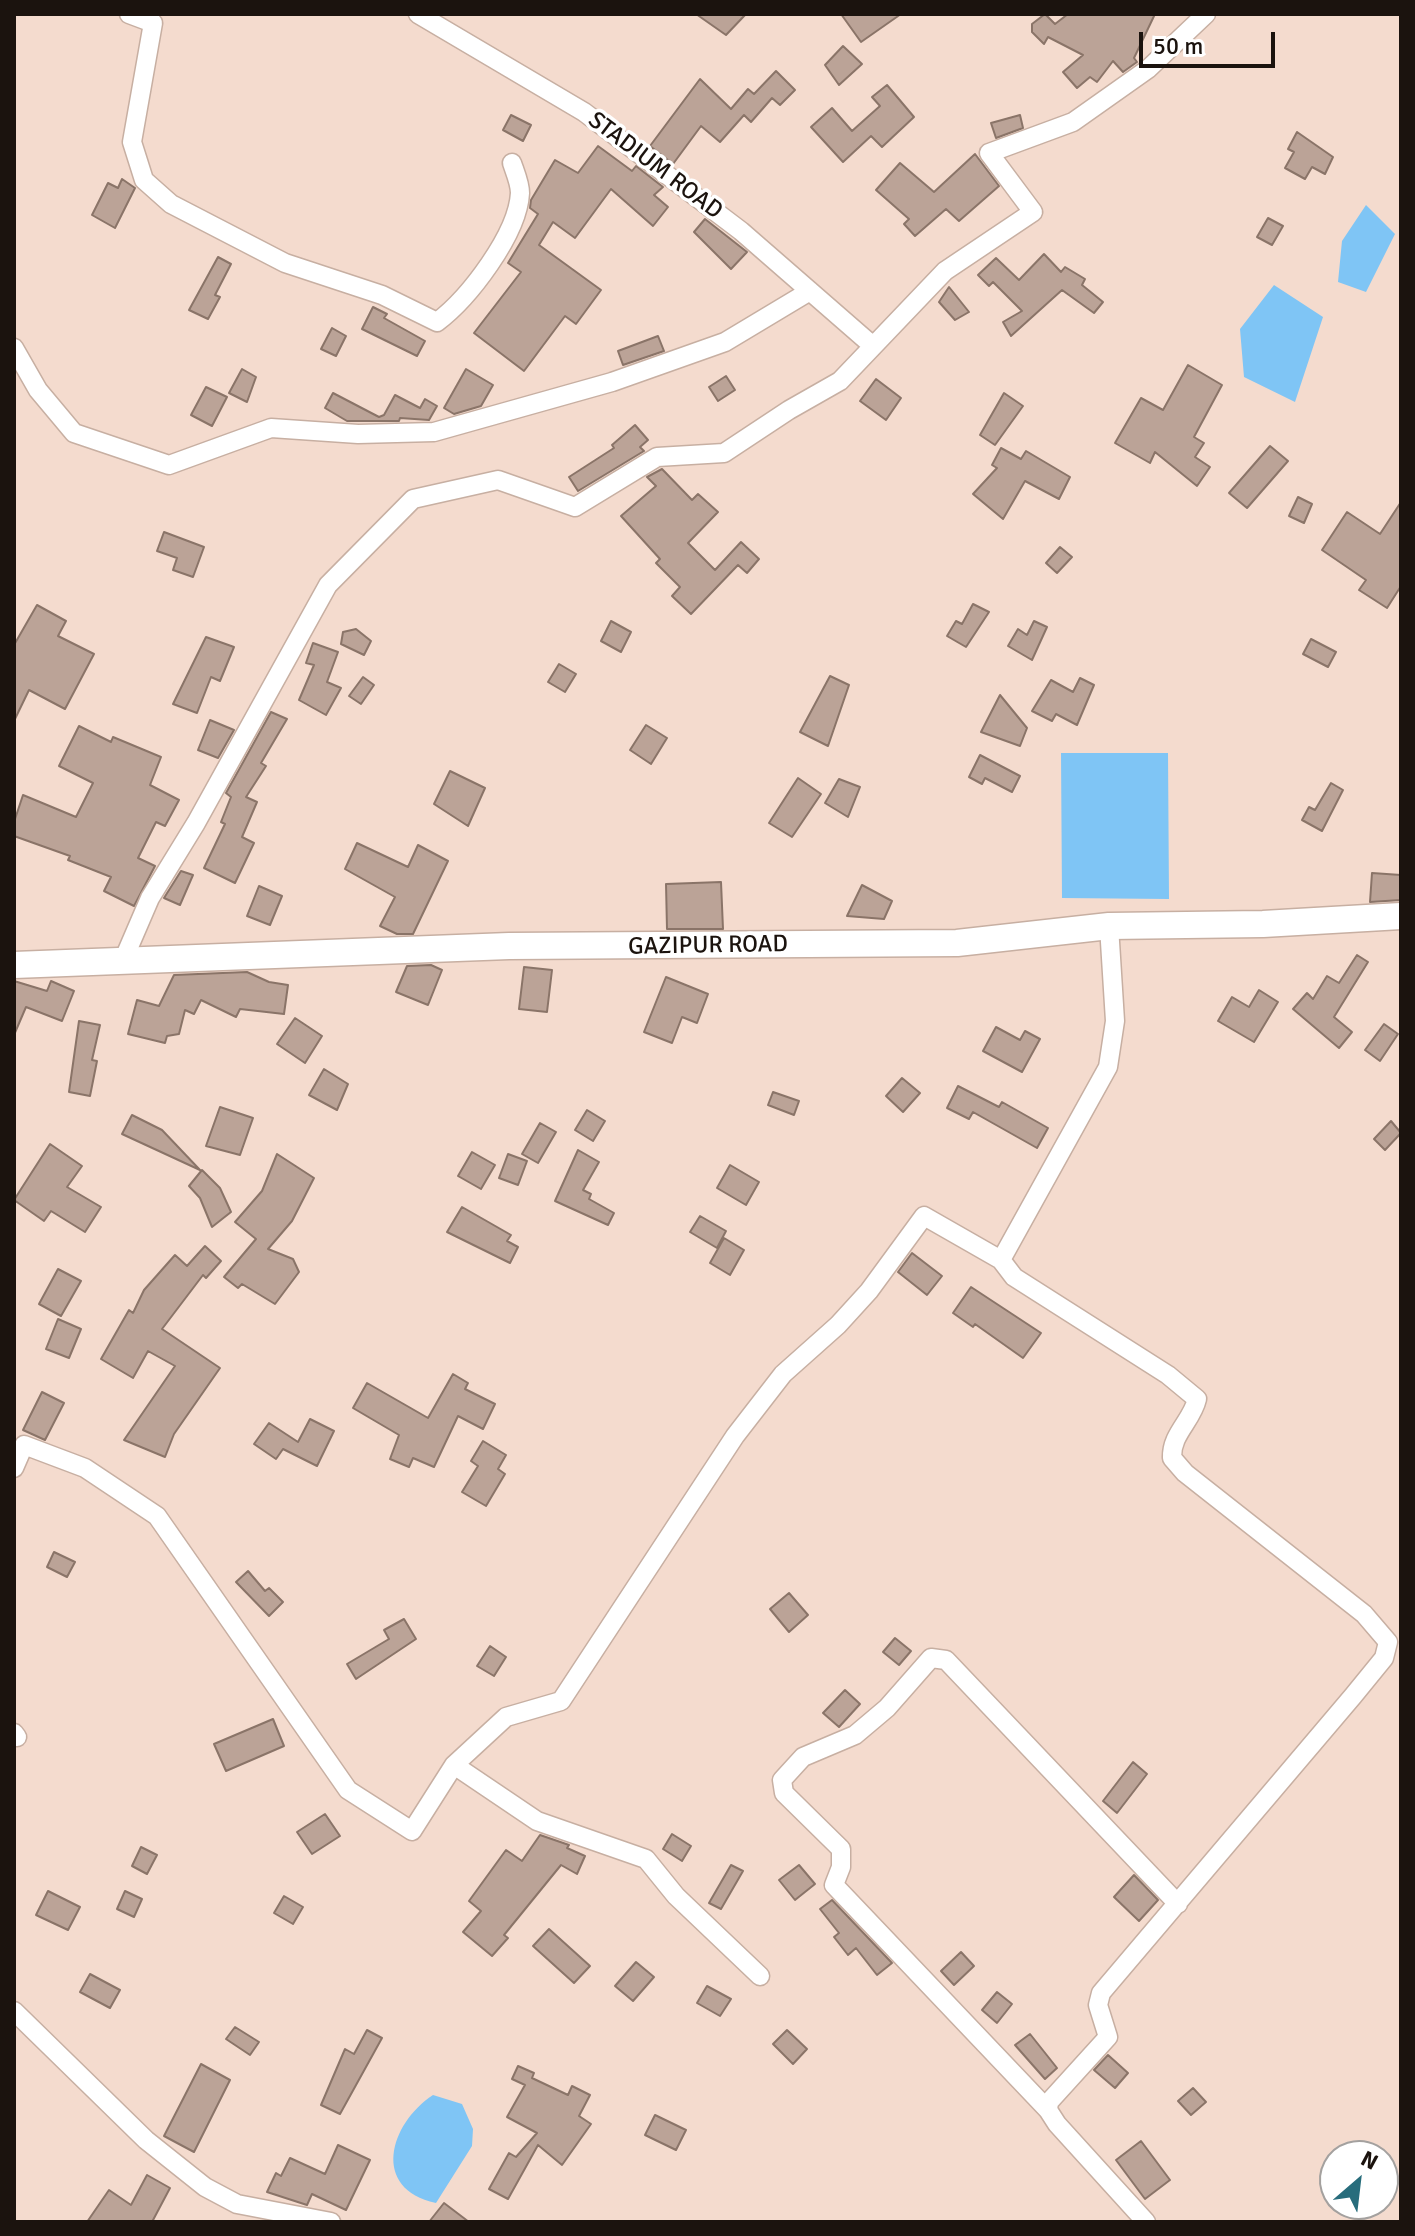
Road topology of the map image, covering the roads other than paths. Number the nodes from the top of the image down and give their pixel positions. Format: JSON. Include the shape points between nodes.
{"nodes":[{"id":1,"x":129,"y":14,"type":"edge"},
{"id":2,"x":418,"y":14,"type":"edge"},
{"id":3,"x":1206,"y":14,"type":"edge"},
{"id":4,"x":512,"y":163,"type":"dead end"},
{"id":5,"x":810,"y":291,"type":"junction"},
{"id":6,"x":873,"y":346,"type":"junction"},
{"id":7,"x":14,"y":348,"type":"edge"},
{"id":8,"x":1401,"y":916,"type":"edge"},
{"id":9,"x":1109,"y":926,"type":"junction"},
{"id":10,"x":122,"y":963,"type":"junction"},
{"id":11,"x":14,"y":965,"type":"edge"},
{"id":12,"x":1001,"y":1260,"type":"junction"},
{"id":13,"x":14,"y":1468,"type":"edge"},
{"id":14,"x":1401,"y":1628,"type":"edge"},
{"id":15,"x":1388,"y":1642,"type":"junction"},
{"id":16,"x":454,"y":1765,"type":"junction"},
{"id":17,"x":1178,"y":1904,"type":"junction"},
{"id":18,"x":760,"y":1976,"type":"dead end"},
{"id":19,"x":14,"y":2011,"type":"edge"},
{"id":20,"x":1048,"y":2110,"type":"junction"},
{"id":21,"x":331,"y":2222,"type":"edge"},
{"id":22,"x":1146,"y":2222,"type":"edge"}],
"edges":[{"from":1,"to":4,"type":"street","via":[[153,23],[132,142],[144,180],[171,204],[285,263],[382,295],[437,322],[470,289],[506,236],[520,191]]},
{"from":2,"to":5,"type":"street","name":"STADIUM ROAD","via":[[584,112],[741,231]]},
{"from":3,"to":6,"type":"street","via":[[1148,69],[1073,122],[989,153],[1033,212],[945,271]]},
{"from":5,"to":6,"type":"street","name":"STADIUM ROAD"},
{"from":5,"to":7,"type":"street","via":[[725,342],[509,412],[434,432],[271,428],[169,465],[74,433],[38,390]]},
{"from":6,"to":10,"type":"street","via":[[840,381],[724,453],[657,457],[575,507],[498,480],[413,499],[328,585],[150,898]]},
{"from":8,"to":9,"type":"street","name":"GAZIPUR ROAD"},
{"from":9,"to":10,"type":"street","name":"GAZIPUR ROAD","via":[[957,943],[509,946]]},
{"from":9,"to":12,"type":"street","via":[[1115,1021],[1108,1067]]},
{"from":10,"to":11,"type":"street","name":"GAZIPUR ROAD"},
{"from":12,"to":15,"type":"street","via":[[1014,1277],[1197,1399],[1176,1437],[1172,1458],[1364,1614]]},
{"from":12,"to":16,"type":"street","via":[[924,1216],[869,1291],[783,1374],[735,1436],[561,1701],[506,1717]]},
{"from":13,"to":16,"type":"street","via":[[24,1445],[85,1468],[157,1516],[348,1790],[412,1831]]},
{"from":14,"to":15,"type":"street"},
{"from":15,"to":17,"type":"street","via":[[1384,1658]]},
{"from":16,"to":18,"type":"street","via":[[537,1821],[646,1859],[686,1906]]},
{"from":17,"to":20,"type":"street","via":[[1101,1993],[1098,2005],[1108,2037],[1049,2102]]},
{"from":17,"to":20,"type":"street","via":[[946,1660],[931,1658],[855,1735],[803,1757],[782,1780],[784,1793],[841,1849],[834,1885]]},
{"from":19,"to":21,"type":"street","via":[[146,2140],[205,2187],[237,2204]]},
{"from":20,"to":22,"type":"street"}]}
